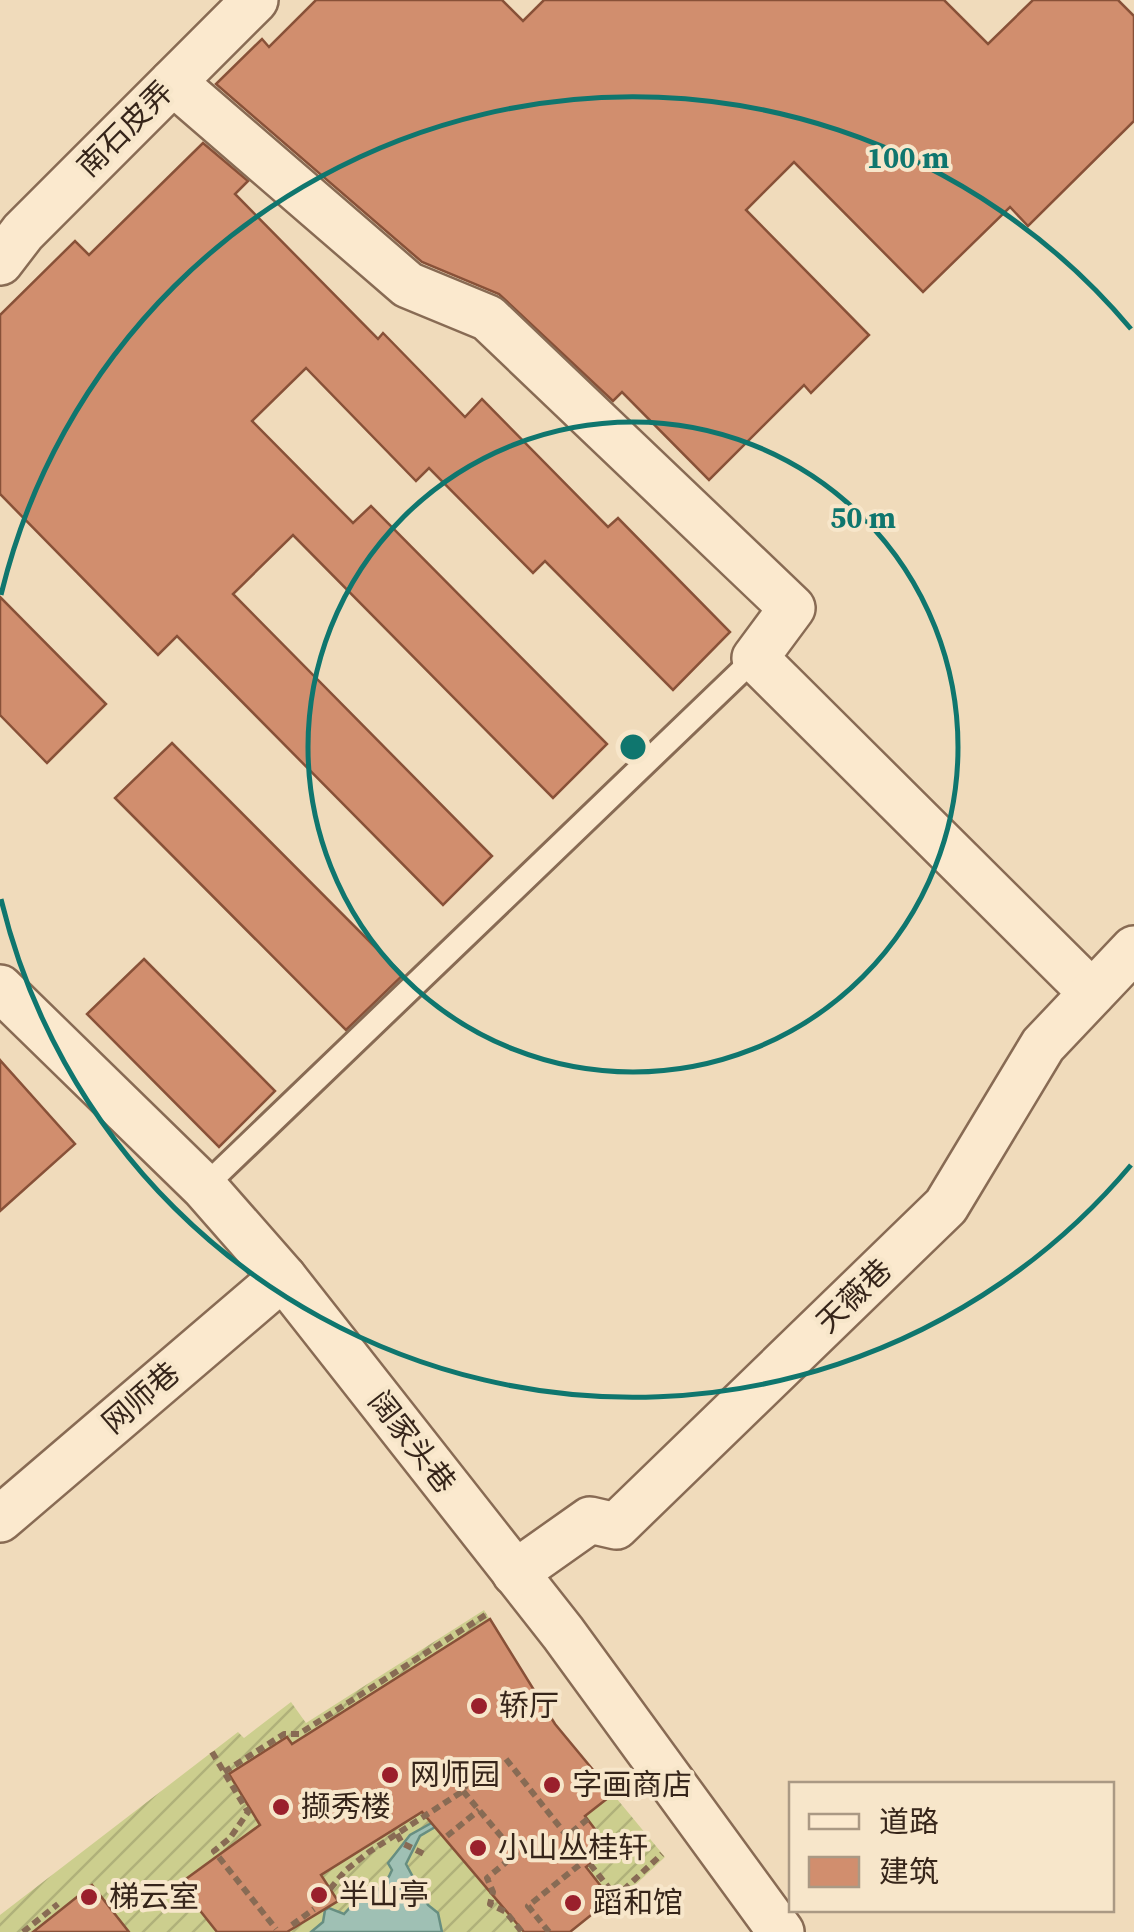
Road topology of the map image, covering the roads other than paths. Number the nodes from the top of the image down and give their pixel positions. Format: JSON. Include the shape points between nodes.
{"nodes":[{"id":1,"x":255,"y":0,"type":"edge"},
{"id":2,"x":173,"y":82,"type":"junction"},
{"id":3,"x":0,"y":262,"type":"edge"},
{"id":4,"x":755,"y":658,"type":"junction"},
{"id":5,"x":1134,"y":949,"type":"edge"},
{"id":6,"x":0,"y":988,"type":"edge"},
{"id":7,"x":1092,"y":993,"type":"junction"},
{"id":8,"x":204,"y":1187,"type":"junction"},
{"id":9,"x":283,"y":1277,"type":"junction"},
{"id":10,"x":0,"y":1519,"type":"edge"},
{"id":11,"x":515,"y":1573,"type":"junction"},
{"id":12,"x":781,"y":1932,"type":"edge"}],
"edges":[{"from":1,"to":2,"type":"street","name":"南石皮弄"},
{"from":2,"to":3,"type":"street","name":"南石皮弄"},
{"from":2,"to":4,"type":"street","via":[[408,285],[488,318],[792,608]]},
{"from":4,"to":7,"type":"street"},
{"from":4,"to":8,"type":"lane"},
{"from":5,"to":7,"type":"street","name":"天薇巷"},
{"from":6,"to":8,"type":"street","name":"阔家头巷"},
{"from":7,"to":11,"type":"street","name":"天薇巷","via":[[1043,1045],[946,1206],[616,1526],[590,1520]]},
{"from":8,"to":9,"type":"street","name":"阔家头巷"},
{"from":9,"to":10,"type":"street","name":"网师巷"},
{"from":9,"to":11,"type":"street","name":"阔家头巷"},
{"from":11,"to":12,"type":"street","name":"阔家头巷"}]}
